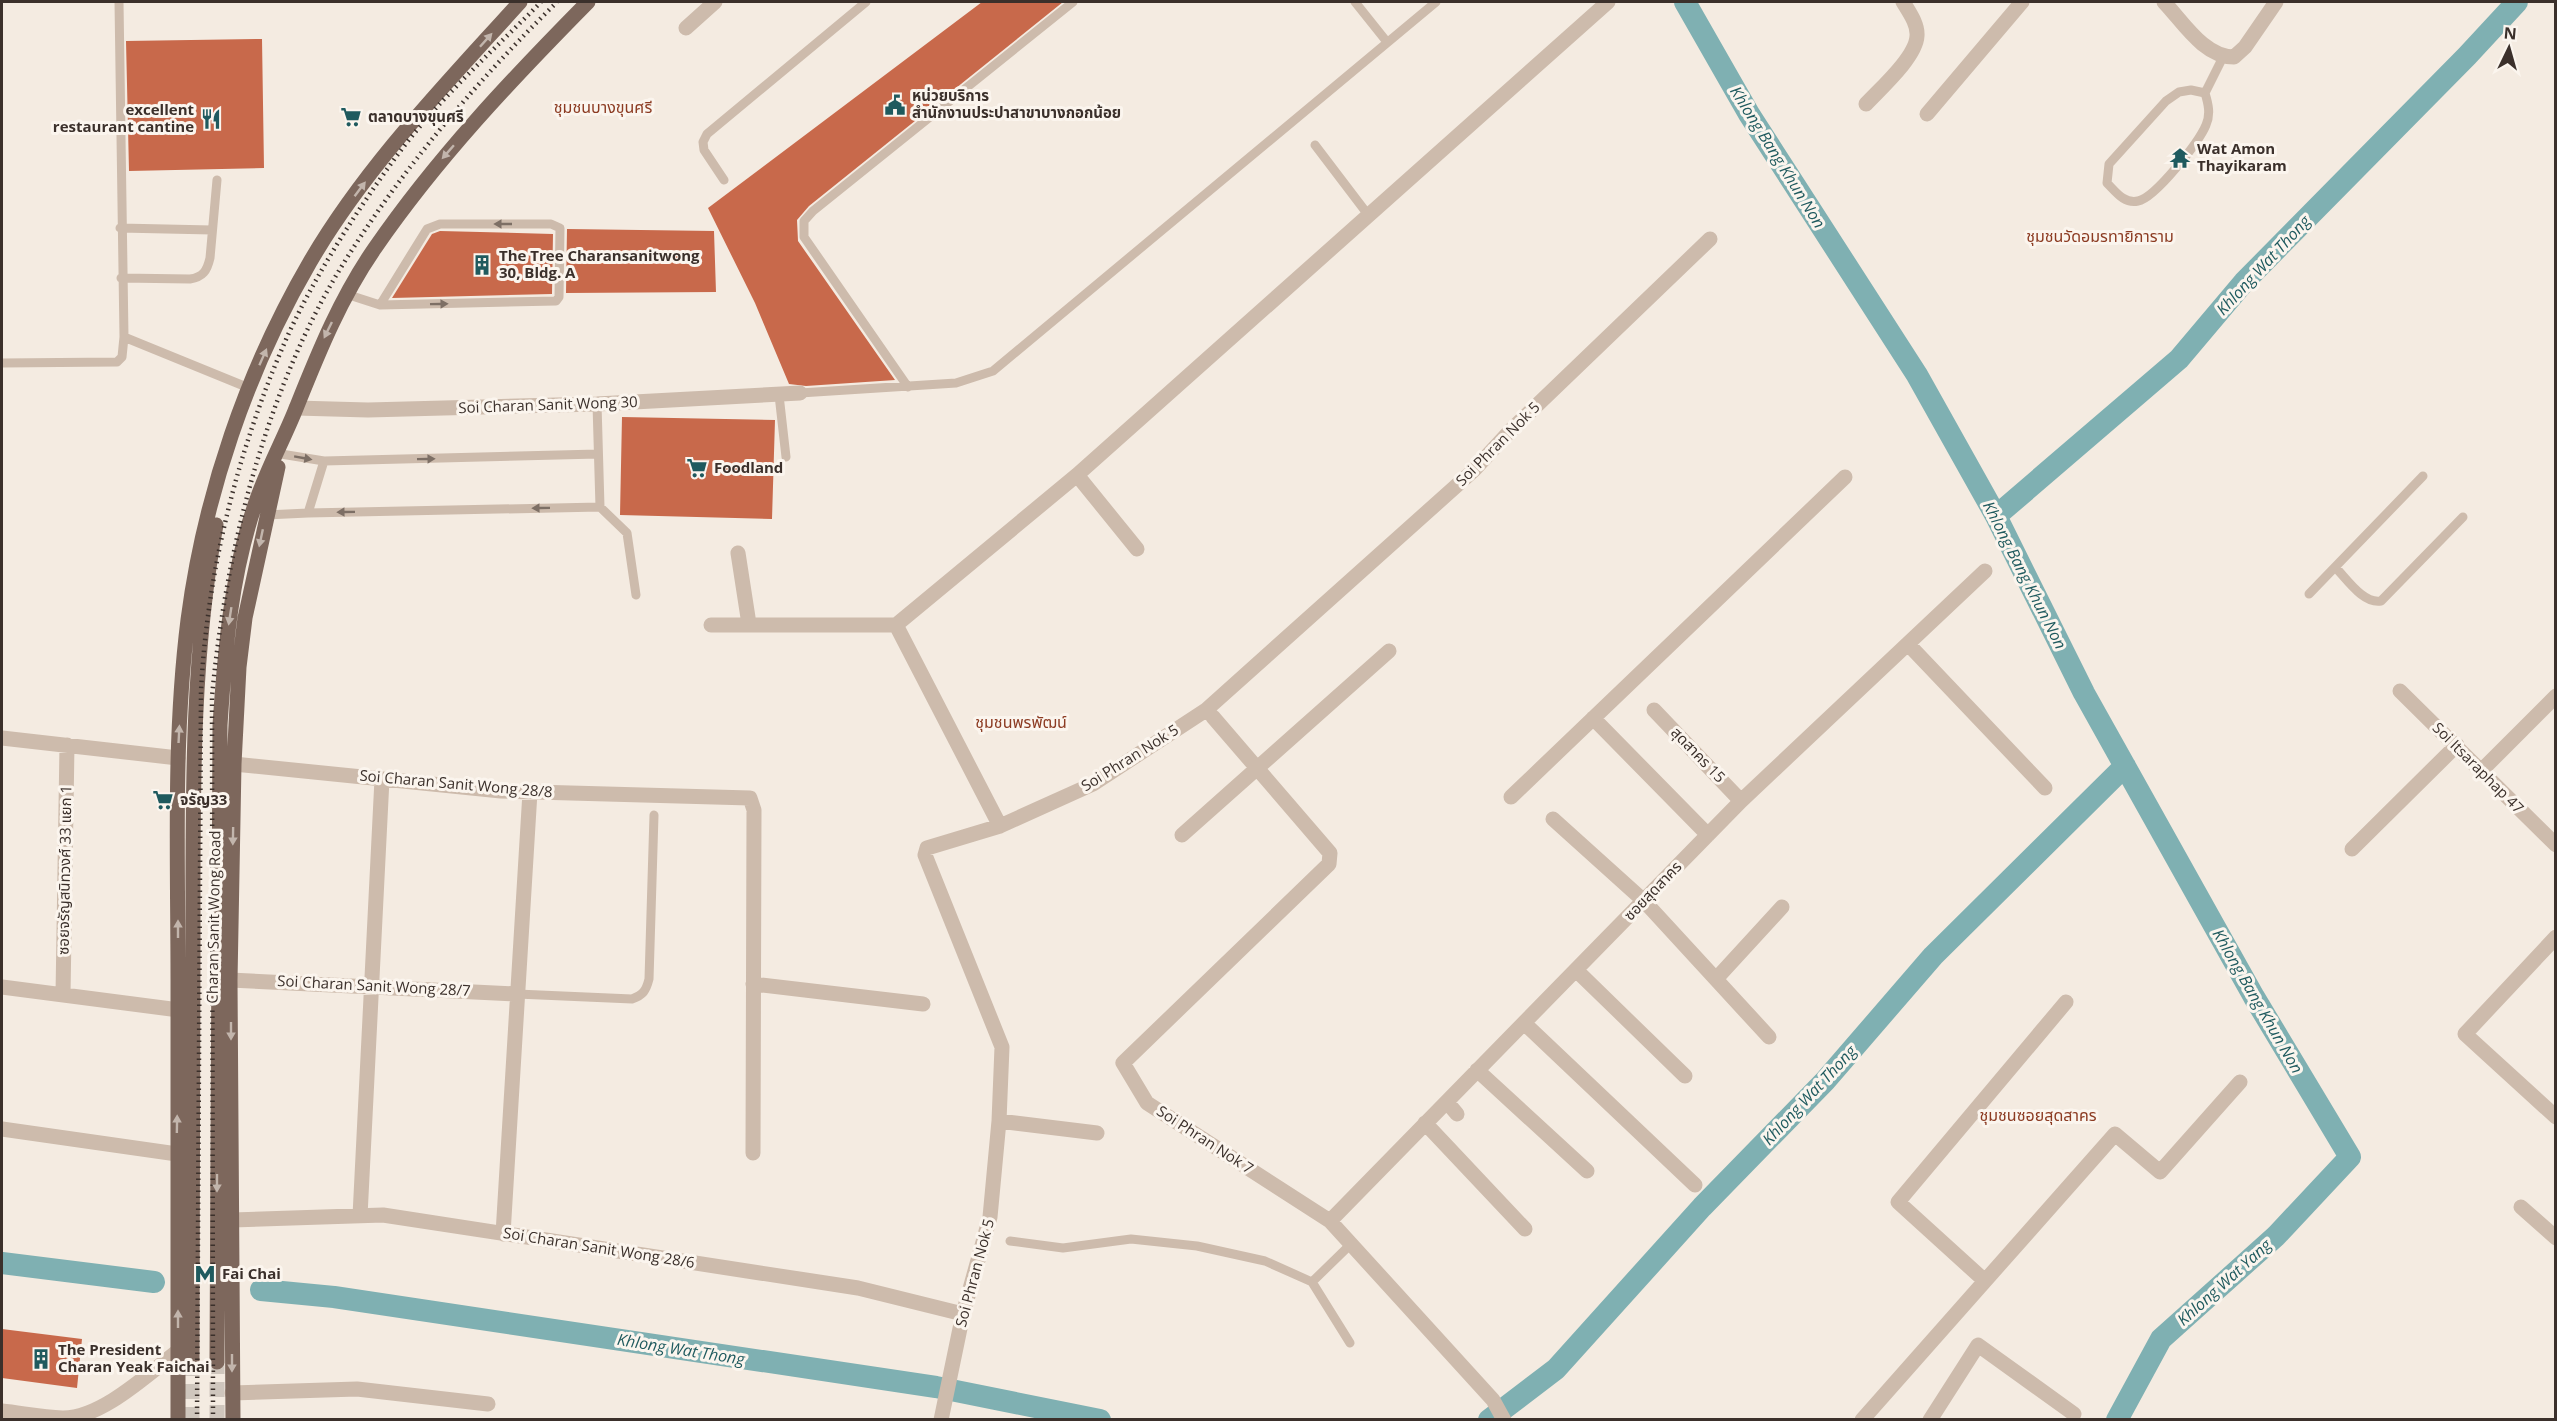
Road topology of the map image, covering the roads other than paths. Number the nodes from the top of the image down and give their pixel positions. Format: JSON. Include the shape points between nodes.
{"nodes":[{"id":1,"x":119,"y":2,"type":"edge"},
{"id":2,"x":520,"y":2,"type":"edge"},
{"id":3,"x":588,"y":2,"type":"edge"},
{"id":4,"x":715,"y":2,"type":"edge"},
{"id":5,"x":866,"y":2,"type":"edge"},
{"id":6,"x":1073,"y":2,"type":"edge"},
{"id":7,"x":1354,"y":2,"type":"edge"},
{"id":8,"x":1436,"y":2,"type":"edge"},
{"id":9,"x":1608,"y":2,"type":"edge"},
{"id":10,"x":1903,"y":2,"type":"edge"},
{"id":11,"x":2022,"y":2,"type":"edge"},
{"id":12,"x":2164,"y":2,"type":"edge"},
{"id":13,"x":2276,"y":2,"type":"edge"},
{"id":14,"x":686,"y":28,"type":"dead end"},
{"id":15,"x":1387,"y":42,"type":"junction"},
{"id":16,"x":2223,"y":57,"type":"junction"},
{"id":17,"x":2205,"y":93,"type":"junction"},
{"id":18,"x":1866,"y":104,"type":"dead end"},
{"id":19,"x":1927,"y":114,"type":"dead end"},
{"id":20,"x":1316,"y":145,"type":"dead end"},
{"id":21,"x":217,"y":180,"type":"dead end"},
{"id":22,"x":724,"y":180,"type":"dead end"},
{"id":23,"x":1369,"y":216,"type":"junction"},
{"id":24,"x":120,"y":228,"type":"junction"},
{"id":25,"x":212,"y":230,"type":"junction"},
{"id":26,"x":1710,"y":240,"type":"dead end"},
{"id":27,"x":121,"y":278,"type":"junction"},
{"id":28,"x":346,"y":294,"type":"junction"},
{"id":29,"x":380,"y":305,"type":"junction"},
{"id":30,"x":124,"y":337,"type":"junction"},
{"id":31,"x":2,"y":363,"type":"edge"},
{"id":32,"x":908,"y":387,"type":"junction"},
{"id":33,"x":249,"y":388,"type":"junction"},
{"id":34,"x":800,"y":393,"type":"joint"},
{"id":35,"x":779,"y":395,"type":"junction"},
{"id":36,"x":597,"y":404,"type":"junction"},
{"id":37,"x":293,"y":415,"type":"junction"},
{"id":38,"x":235,"y":432,"type":"junction"},
{"id":39,"x":281,"y":454,"type":"junction"},
{"id":40,"x":598,"y":454,"type":"junction"},
{"id":41,"x":786,"y":457,"type":"dead end"},
{"id":42,"x":324,"y":461,"type":"junction"},
{"id":43,"x":1077,"y":475,"type":"junction"},
{"id":44,"x":2423,"y":476,"type":"dead end"},
{"id":45,"x":1845,"y":477,"type":"dead end"},
{"id":46,"x":600,"y":507,"type":"junction"},
{"id":47,"x":308,"y":513,"type":"junction"},
{"id":48,"x":266,"y":515,"type":"junction"},
{"id":49,"x":2463,"y":517,"type":"dead end"},
{"id":50,"x":1137,"y":549,"type":"dead end"},
{"id":51,"x":738,"y":553,"type":"dead end"},
{"id":52,"x":2335,"y":567,"type":"junction"},
{"id":53,"x":1985,"y":571,"type":"dead end"},
{"id":54,"x":2309,"y":594,"type":"dead end"},
{"id":55,"x":636,"y":595,"type":"dead end"},
{"id":56,"x":748,"y":624,"type":"junction"},
{"id":57,"x":711,"y":625,"type":"dead end"},
{"id":58,"x":896,"y":625,"type":"junction"},
{"id":59,"x":1908,"y":644,"type":"junction"},
{"id":60,"x":1389,"y":651,"type":"dead end"},
{"id":61,"x":2400,"y":691,"type":"dead end"},
{"id":62,"x":2556,"y":696,"type":"edge"},
{"id":63,"x":1654,"y":710,"type":"dead end"},
{"id":64,"x":1213,"y":717,"type":"dead end"},
{"id":65,"x":1593,"y":718,"type":"junction"},
{"id":66,"x":2,"y":738,"type":"edge"},
{"id":67,"x":67,"y":745,"type":"junction"},
{"id":68,"x":2457,"y":746,"type":"junction"},
{"id":69,"x":178,"y":758,"type":"junction"},
{"id":70,"x":234,"y":764,"type":"junction"},
{"id":71,"x":1258,"y":770,"type":"junction"},
{"id":72,"x":2481,"y":771,"type":"junction"},
{"id":73,"x":382,"y":779,"type":"junction"},
{"id":74,"x":2045,"y":788,"type":"dead end"},
{"id":75,"x":530,"y":792,"type":"junction"},
{"id":76,"x":1511,"y":797,"type":"dead end"},
{"id":77,"x":1741,"y":801,"type":"junction"},
{"id":78,"x":654,"y":815,"type":"dead end"},
{"id":79,"x":1553,"y":819,"type":"dead end"},
{"id":80,"x":1000,"y":826,"type":"junction"},
{"id":81,"x":1708,"y":835,"type":"junction"},
{"id":82,"x":1182,"y":836,"type":"dead end"},
{"id":83,"x":2556,"y":845,"type":"edge"},
{"id":84,"x":2352,"y":849,"type":"dead end"},
{"id":85,"x":1644,"y":901,"type":"junction"},
{"id":86,"x":1782,"y":907,"type":"dead end"},
{"id":87,"x":2556,"y":937,"type":"edge"},
{"id":88,"x":1576,"y":970,"type":"junction"},
{"id":89,"x":1716,"y":979,"type":"junction"},
{"id":90,"x":230,"y":980,"type":"junction"},
{"id":91,"x":753,"y":984,"type":"junction"},
{"id":92,"x":372,"y":985,"type":"junction"},
{"id":93,"x":2,"y":987,"type":"edge"},
{"id":94,"x":518,"y":994,"type":"junction"},
{"id":95,"x":63,"y":995,"type":"junction"},
{"id":96,"x":2066,"y":1002,"type":"dead end"},
{"id":97,"x":924,"y":1004,"type":"dead end"},
{"id":98,"x":178,"y":1010,"type":"junction"},
{"id":99,"x":1524,"y":1023,"type":"junction"},
{"id":100,"x":1769,"y":1037,"type":"dead end"},
{"id":101,"x":1477,"y":1070,"type":"junction"},
{"id":102,"x":1685,"y":1076,"type":"dead end"},
{"id":103,"x":2240,"y":1082,"type":"dead end"},
{"id":104,"x":2556,"y":1117,"type":"edge"},
{"id":105,"x":999,"y":1121,"type":"junction"},
{"id":106,"x":1425,"y":1123,"type":"junction"},
{"id":107,"x":2,"y":1130,"type":"edge"},
{"id":108,"x":1096,"y":1133,"type":"dead end"},
{"id":109,"x":753,"y":1153,"type":"dead end"},
{"id":110,"x":177,"y":1154,"type":"junction"},
{"id":111,"x":1587,"y":1171,"type":"dead end"},
{"id":112,"x":1695,"y":1185,"type":"dead end"},
{"id":113,"x":2521,"y":1207,"type":"dead end"},
{"id":114,"x":360,"y":1216,"type":"junction"},
{"id":115,"x":232,"y":1220,"type":"junction"},
{"id":116,"x":1330,"y":1221,"type":"junction"},
{"id":117,"x":1525,"y":1229,"type":"dead end"},
{"id":118,"x":503,"y":1233,"type":"junction"},
{"id":119,"x":2556,"y":1238,"type":"edge"},
{"id":120,"x":1010,"y":1241,"type":"dead end"},
{"id":121,"x":1352,"y":1244,"type":"junction"},
{"id":122,"x":1985,"y":1281,"type":"junction"},
{"id":123,"x":1312,"y":1282,"type":"junction"},
{"id":124,"x":963,"y":1314,"type":"junction"},
{"id":125,"x":1350,"y":1344,"type":"dead end"},
{"id":126,"x":178,"y":1351,"type":"junction"},
{"id":127,"x":192,"y":1361,"type":"tunnel mouth"},
{"id":128,"x":217,"y":1362,"type":"tunnel mouth"},
{"id":129,"x":232,"y":1393,"type":"junction"},
{"id":130,"x":488,"y":1404,"type":"dead end"},
{"id":131,"x":2,"y":1411,"type":"edge"},
{"id":132,"x":2074,"y":1414,"type":"dead end"},
{"id":133,"x":180,"y":1418,"type":"edge"},
{"id":134,"x":232,"y":1418,"type":"edge"},
{"id":135,"x":1933,"y":1418,"type":"edge"},
{"id":136,"x":941,"y":1419,"type":"edge"},
{"id":137,"x":1504,"y":1419,"type":"edge"},
{"id":138,"x":1862,"y":1419,"type":"edge"}],
"edges":[{"from":1,"to":24,"type":"lane"},
{"from":33,"to":2,"type":"main road","name":"Charan Sanit Wong Road","one_way":true,"via":[[310,261],[358,191],[412,122]]},
{"from":3,"to":28,"type":"main road","name":"Charan Sanit Wong Road","one_way":true,"via":[[446,154],[373,249]]},
{"from":4,"to":14,"type":"street"},
{"from":5,"to":22,"type":"lane","via":[[707,134],[704,150]]},
{"from":6,"to":32,"type":"lane","via":[[804,221],[804,237]]},
{"from":7,"to":15,"type":"lane"},
{"from":8,"to":15,"type":"lane"},
{"from":9,"to":23,"type":"street"},
{"from":10,"to":18,"type":"street","via":[[1918,34],[1915,48]]},
{"from":11,"to":19,"type":"street"},
{"from":12,"to":16,"type":"street","via":[[2211,52]]},
{"from":13,"to":16,"type":"street","via":[[2246,47],[2234,57]]},
{"from":15,"to":32,"type":"lane","via":[[993,371],[956,383]]},
{"from":16,"to":17,"type":"lane"},
{"from":17,"to":17,"type":"lane","via":[[2209,107],[2200,135],[2152,195],[2138,202],[2125,200],[2107,183],[2109,164],[2166,101],[2179,92]]},
{"from":20,"to":23,"type":"lane"},
{"from":21,"to":25,"type":"lane"},
{"from":23,"to":43,"type":"street"},
{"from":24,"to":25,"type":"lane"},
{"from":24,"to":27,"type":"lane"},
{"from":25,"to":27,"type":"lane","via":[[207,270],[199,277]]},
{"from":26,"to":80,"type":"street","name":"Soi Phran Nok 5","via":[[1474,470],[1206,710],[1093,784]]},
{"from":27,"to":30,"type":"lane"},
{"from":28,"to":29,"type":"lane"},
{"from":28,"to":37,"type":"main road","name":"Charan Sanit Wong Road","one_way":true},
{"from":29,"to":29,"type":"lane","one_way":true,"via":[[556,301],[560,228],[551,224],[433,226],[419,240]]},
{"from":30,"to":31,"type":"lane","via":[[122,357],[117,362]]},
{"from":30,"to":33,"type":"lane"},
{"from":32,"to":34,"type":"lane"},
{"from":33,"to":38,"type":"main road","name":"Charan Sanit Wong Road"},
{"from":34,"to":35,"type":"street","name":"Soi Charan Sanit Wong 30"},
{"from":35,"to":36,"type":"street","name":"Soi Charan Sanit Wong 30"},
{"from":35,"to":41,"type":"lane"},
{"from":36,"to":37,"type":"street","name":"Soi Charan Sanit Wong 30"},
{"from":36,"to":40,"type":"lane"},
{"from":37,"to":39,"type":"main road","name":"Charan Sanit Wong Road"},
{"from":37,"to":128,"type":"main road","name":"Charan Sanit Wong Road","one_way":true,"via":[[270,464],[242,548],[223,674],[218,808]]},
{"from":69,"to":38,"type":"main road","name":"Charan Sanit Wong Road","one_way":true,"via":[[182,682],[197,565],[212,501]]},
{"from":38,"to":127,"type":"main road","name":"Charan Sanit Wong Road","via":[[205,589],[197,662]]},
{"from":39,"to":42,"type":"lane","one_way":true},
{"from":39,"to":48,"type":"main road","name":"Charan Sanit Wong Road"},
{"from":42,"to":40,"type":"lane","one_way":true},
{"from":40,"to":46,"type":"lane"},
{"from":42,"to":47,"type":"lane"},
{"from":43,"to":50,"type":"street"},
{"from":43,"to":58,"type":"street"},
{"from":44,"to":52,"type":"lane"},
{"from":45,"to":65,"type":"street"},
{"from":46,"to":47,"type":"lane","one_way":true},
{"from":46,"to":55,"type":"lane","via":[[627,533]]},
{"from":47,"to":48,"type":"lane"},
{"from":48,"to":70,"type":"main road","name":"Charan Sanit Wong Road","one_way":true,"via":[[245,618]]},
{"from":49,"to":52,"type":"lane","via":[[2381,601],[2366,598]]},
{"from":51,"to":56,"type":"street"},
{"from":52,"to":54,"type":"lane"},
{"from":53,"to":59,"type":"street","name":"ซอยสุดสาคร"},
{"from":56,"to":57,"type":"street"},
{"from":56,"to":58,"type":"street"},
{"from":58,"to":80,"type":"street"},
{"from":59,"to":74,"type":"street"},
{"from":59,"to":77,"type":"street","name":"ซอยสุดสาคร"},
{"from":60,"to":71,"type":"street"},
{"from":61,"to":68,"type":"street","name":"Soi Itsaraphap 47"},
{"from":62,"to":72,"type":"street"},
{"from":63,"to":77,"type":"street","name":"สุดสาคร 15"},
{"from":64,"to":71,"type":"street","name":"Soi Phran Nok 7"},
{"from":65,"to":76,"type":"street"},
{"from":65,"to":81,"type":"street"},
{"from":66,"to":67,"type":"street"},
{"from":67,"to":69,"type":"street"},
{"from":67,"to":95,"type":"street","name":"ซอยจรัญสนิทวงศ์ 33 แยก 1"},
{"from":68,"to":72,"type":"street","name":"Soi Itsaraphap 47"},
{"from":68,"to":84,"type":"street"},
{"from":98,"to":69,"type":"main road","name":"Charan Sanit Wong Road","one_way":true},
{"from":70,"to":73,"type":"street","name":"Soi Charan Sanit Wong 28/8"},
{"from":70,"to":90,"type":"main road","name":"Charan Sanit Wong Road","one_way":true},
{"from":71,"to":82,"type":"street"},
{"from":71,"to":116,"type":"street","name":"Soi Phran Nok 7","via":[[1330,853],[1329,864],[1123,1063],[1147,1103]]},
{"from":72,"to":83,"type":"street","name":"Soi Itsaraphap 47"},
{"from":73,"to":75,"type":"street","name":"Soi Charan Sanit Wong 28/8"},
{"from":73,"to":92,"type":"street"},
{"from":75,"to":91,"type":"street","name":"Soi Charan Sanit Wong 28/8","via":[[750,798],[754,810]]},
{"from":75,"to":94,"type":"street"},
{"from":77,"to":81,"type":"street","name":"ซอยสุดสาคร"},
{"from":78,"to":94,"type":"lane","via":[[649,979],[641,996],[632,999]]},
{"from":79,"to":85,"type":"street"},
{"from":80,"to":105,"type":"street","name":"Soi Phran Nok 5","via":[[936,844],[927,848],[925,855],[1002,1047]]},
{"from":81,"to":85,"type":"street","name":"ซอยสุดสาคร"},
{"from":85,"to":88,"type":"street","name":"ซอยสุดสาคร"},
{"from":85,"to":89,"type":"street"},
{"from":86,"to":89,"type":"street"},
{"from":87,"to":104,"type":"street","via":[[2465,1034]]},
{"from":88,"to":99,"type":"street","name":"ซอยสุดสาคร"},
{"from":88,"to":102,"type":"street"},
{"from":89,"to":100,"type":"street"},
{"from":90,"to":92,"type":"street","name":"Soi Charan Sanit Wong 28/7"},
{"from":90,"to":115,"type":"main road","name":"Charan Sanit Wong Road","one_way":true},
{"from":91,"to":97,"type":"street"},
{"from":91,"to":109,"type":"street"},
{"from":92,"to":94,"type":"street","name":"Soi Charan Sanit Wong 28/7"},
{"from":92,"to":114,"type":"street"},
{"from":93,"to":95,"type":"street"},
{"from":94,"to":118,"type":"street"},
{"from":95,"to":98,"type":"street"},
{"from":96,"to":122,"type":"street","via":[[1898,1202]]},
{"from":110,"to":98,"type":"main road","name":"Charan Sanit Wong Road","one_way":true},
{"from":99,"to":101,"type":"street","name":"ซอยสุดสาคร"},
{"from":99,"to":112,"type":"street"},
{"from":101,"to":106,"type":"street","name":"ซอยสุดสาคร","via":[[1452,1108]]},
{"from":101,"to":111,"type":"street"},
{"from":103,"to":122,"type":"street","via":[[2160,1172],[2115,1134]]},
{"from":105,"to":108,"type":"street"},
{"from":105,"to":124,"type":"street","name":"Soi Phran Nok 5","via":[[990,1217]]},
{"from":106,"to":116,"type":"street","name":"ซอยสุดสาคร"},
{"from":106,"to":117,"type":"street"},
{"from":107,"to":110,"type":"street"},
{"from":126,"to":110,"type":"main road","name":"Charan Sanit Wong Road","one_way":true},
{"from":113,"to":119,"type":"street"},
{"from":114,"to":115,"type":"street","name":"Soi Charan Sanit Wong 28/6"},
{"from":114,"to":118,"type":"street","name":"Soi Charan Sanit Wong 28/6","via":[[384,1215]]},
{"from":115,"to":129,"type":"main road","name":"Charan Sanit Wong Road","one_way":true},
{"from":116,"to":121,"type":"street","name":"Soi Phran Nok 7"},
{"from":118,"to":124,"type":"street","name":"Soi Charan Sanit Wong 28/6","via":[[858,1288]]},
{"from":120,"to":123,"type":"lane","via":[[1049,1248],[1131,1239],[1197,1245],[1265,1262]]},
{"from":121,"to":123,"type":"lane"},
{"from":121,"to":137,"type":"street","name":"Soi Phran Nok 7","via":[[1493,1400]]},
{"from":122,"to":138,"type":"street"},
{"from":123,"to":125,"type":"lane"},
{"from":124,"to":136,"type":"street","name":"Soi Phran Nok 5"},
{"from":126,"to":131,"type":"street","via":[[114,1399],[83,1416],[63,1418]]},
{"from":126,"to":133,"type":"main road","name":"Charan Sanit Wong Road"},
{"from":129,"to":130,"type":"street","via":[[357,1389]]},
{"from":129,"to":134,"type":"main road","name":"Charan Sanit Wong Road"},
{"from":132,"to":135,"type":"street","via":[[1978,1345]]}]}
